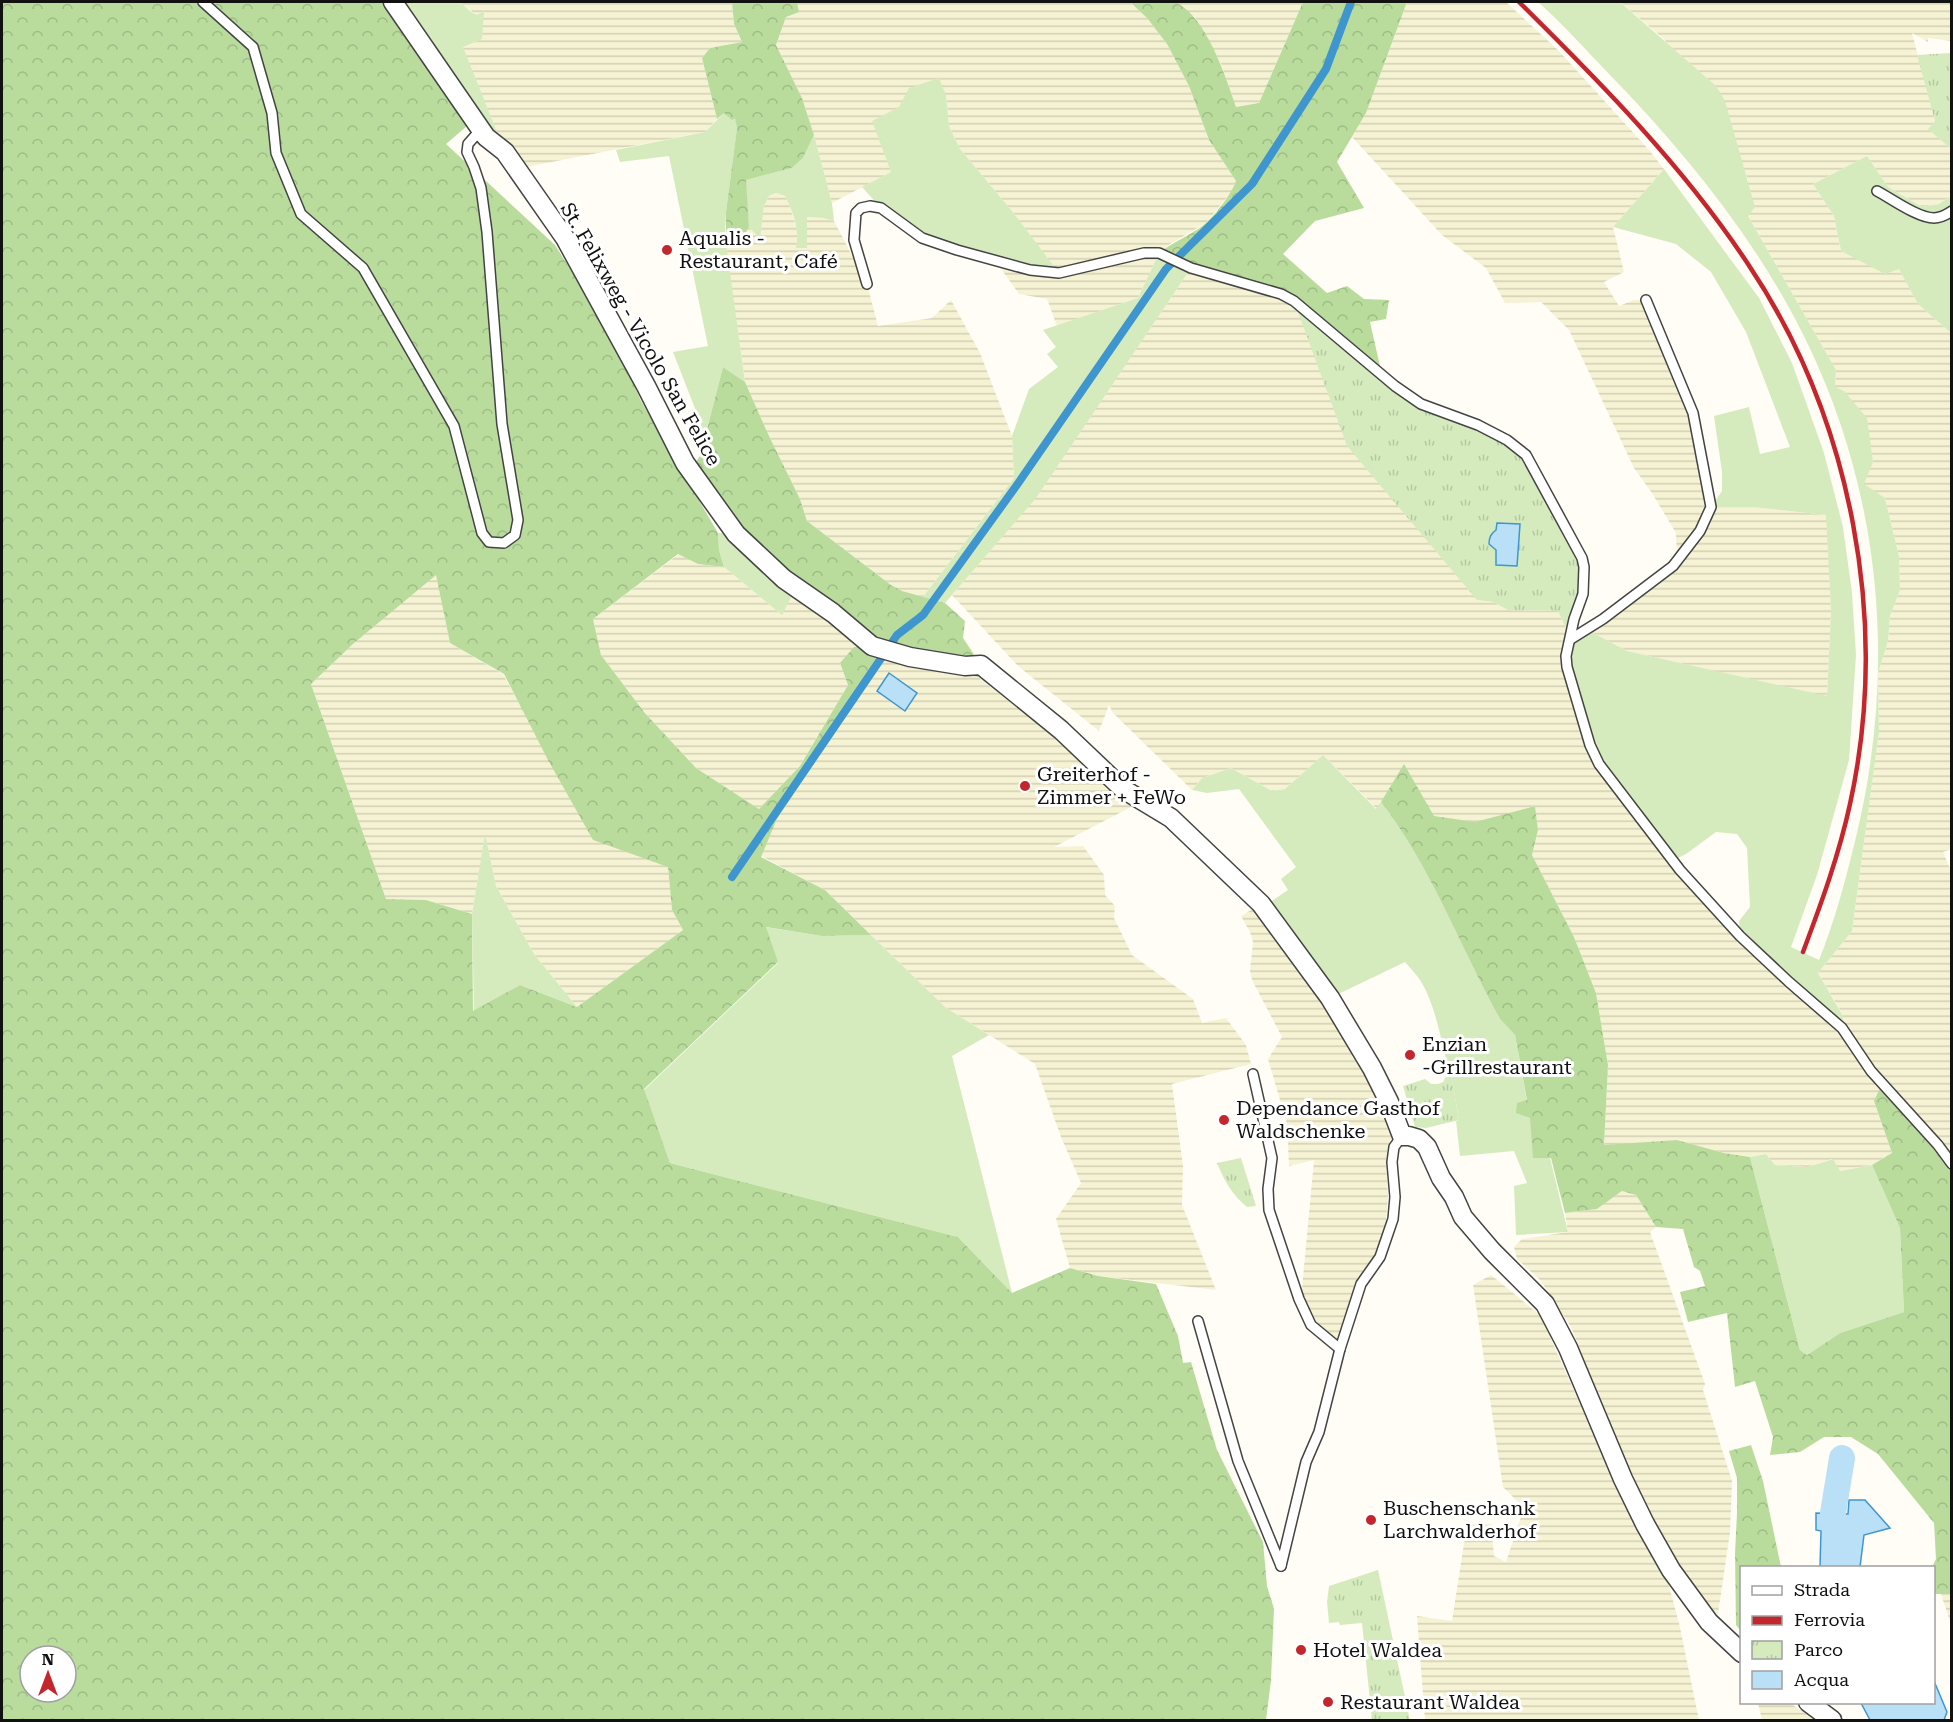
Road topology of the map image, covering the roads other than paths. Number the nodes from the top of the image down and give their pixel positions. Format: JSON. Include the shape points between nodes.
{"nodes":[{"id":1,"x":203,"y":2,"type":"edge"},
{"id":2,"x":393,"y":2,"type":"edge"},
{"id":3,"x":486,"y":136,"type":"junction"},
{"id":4,"x":1877,"y":191,"type":"dead end"},
{"id":5,"x":1952,"y":211,"type":"edge"},
{"id":6,"x":867,"y":284,"type":"dead end"},
{"id":7,"x":1646,"y":300,"type":"dead end"},
{"id":8,"x":1571,"y":639,"type":"junction"},
{"id":9,"x":1254,"y":1074,"type":"dead end"},
{"id":10,"x":1402,"y":1136,"type":"junction"},
{"id":11,"x":1952,"y":1164,"type":"edge"},
{"id":12,"x":1198,"y":1321,"type":"dead end"},
{"id":13,"x":1340,"y":1349,"type":"junction"},
{"id":14,"x":1740,"y":1651,"type":"edge"},
{"id":15,"x":1811,"y":1704,"type":"edge"},
{"id":16,"x":1832,"y":1720,"type":"edge"}],
"edges":[{"from":1,"to":3,"type":"lane","via":[[253,46],[272,113],[276,153],[301,214],[363,268],[454,426],[482,533],[489,542],[504,543],[515,535],[518,520],[502,424],[481,188],[467,152],[468,144],[476,136]]},
{"from":2,"to":3,"type":"street","name":"St. Felixweg - Vicolo San Felice"},
{"from":3,"to":10,"type":"street","name":"St. Felixweg - Vicolo San Felice","via":[[505,152],[565,238],[685,463],[736,534],[784,579],[872,646],[910,657],[981,665],[1061,730],[1123,789],[1171,818],[1261,904],[1330,998],[1372,1068]]},
{"from":4,"to":5,"type":"lane","via":[[1922,216],[1942,217]]},
{"from":6,"to":8,"type":"lane","via":[[854,240],[856,213],[870,206],[881,208],[922,238],[1030,270],[1059,273],[1159,253],[1191,268],[1281,294],[1420,404],[1478,425],[1526,455],[1582,558],[1584,594]]},
{"from":7,"to":8,"type":"lane","via":[[1693,413],[1711,507],[1700,531],[1673,566]]},
{"from":8,"to":11,"type":"lane","via":[[1566,656],[1569,678],[1590,745],[1609,779],[1680,870],[1740,936],[1842,1028],[1871,1071]]},
{"from":9,"to":13,"type":"lane","via":[[1272,1158],[1269,1210],[1311,1325]]},
{"from":10,"to":13,"type":"lane","via":[[1394,1147],[1392,1162],[1393,1219],[1380,1257],[1361,1284]]},
{"from":10,"to":14,"type":"street","via":[[1419,1139],[1427,1147],[1463,1217],[1545,1304],[1645,1524],[1671,1570],[1709,1622]]},
{"from":12,"to":13,"type":"lane","via":[[1238,1461],[1281,1566],[1306,1462],[1319,1432]]},
{"from":15,"to":16,"type":"street"}]}
